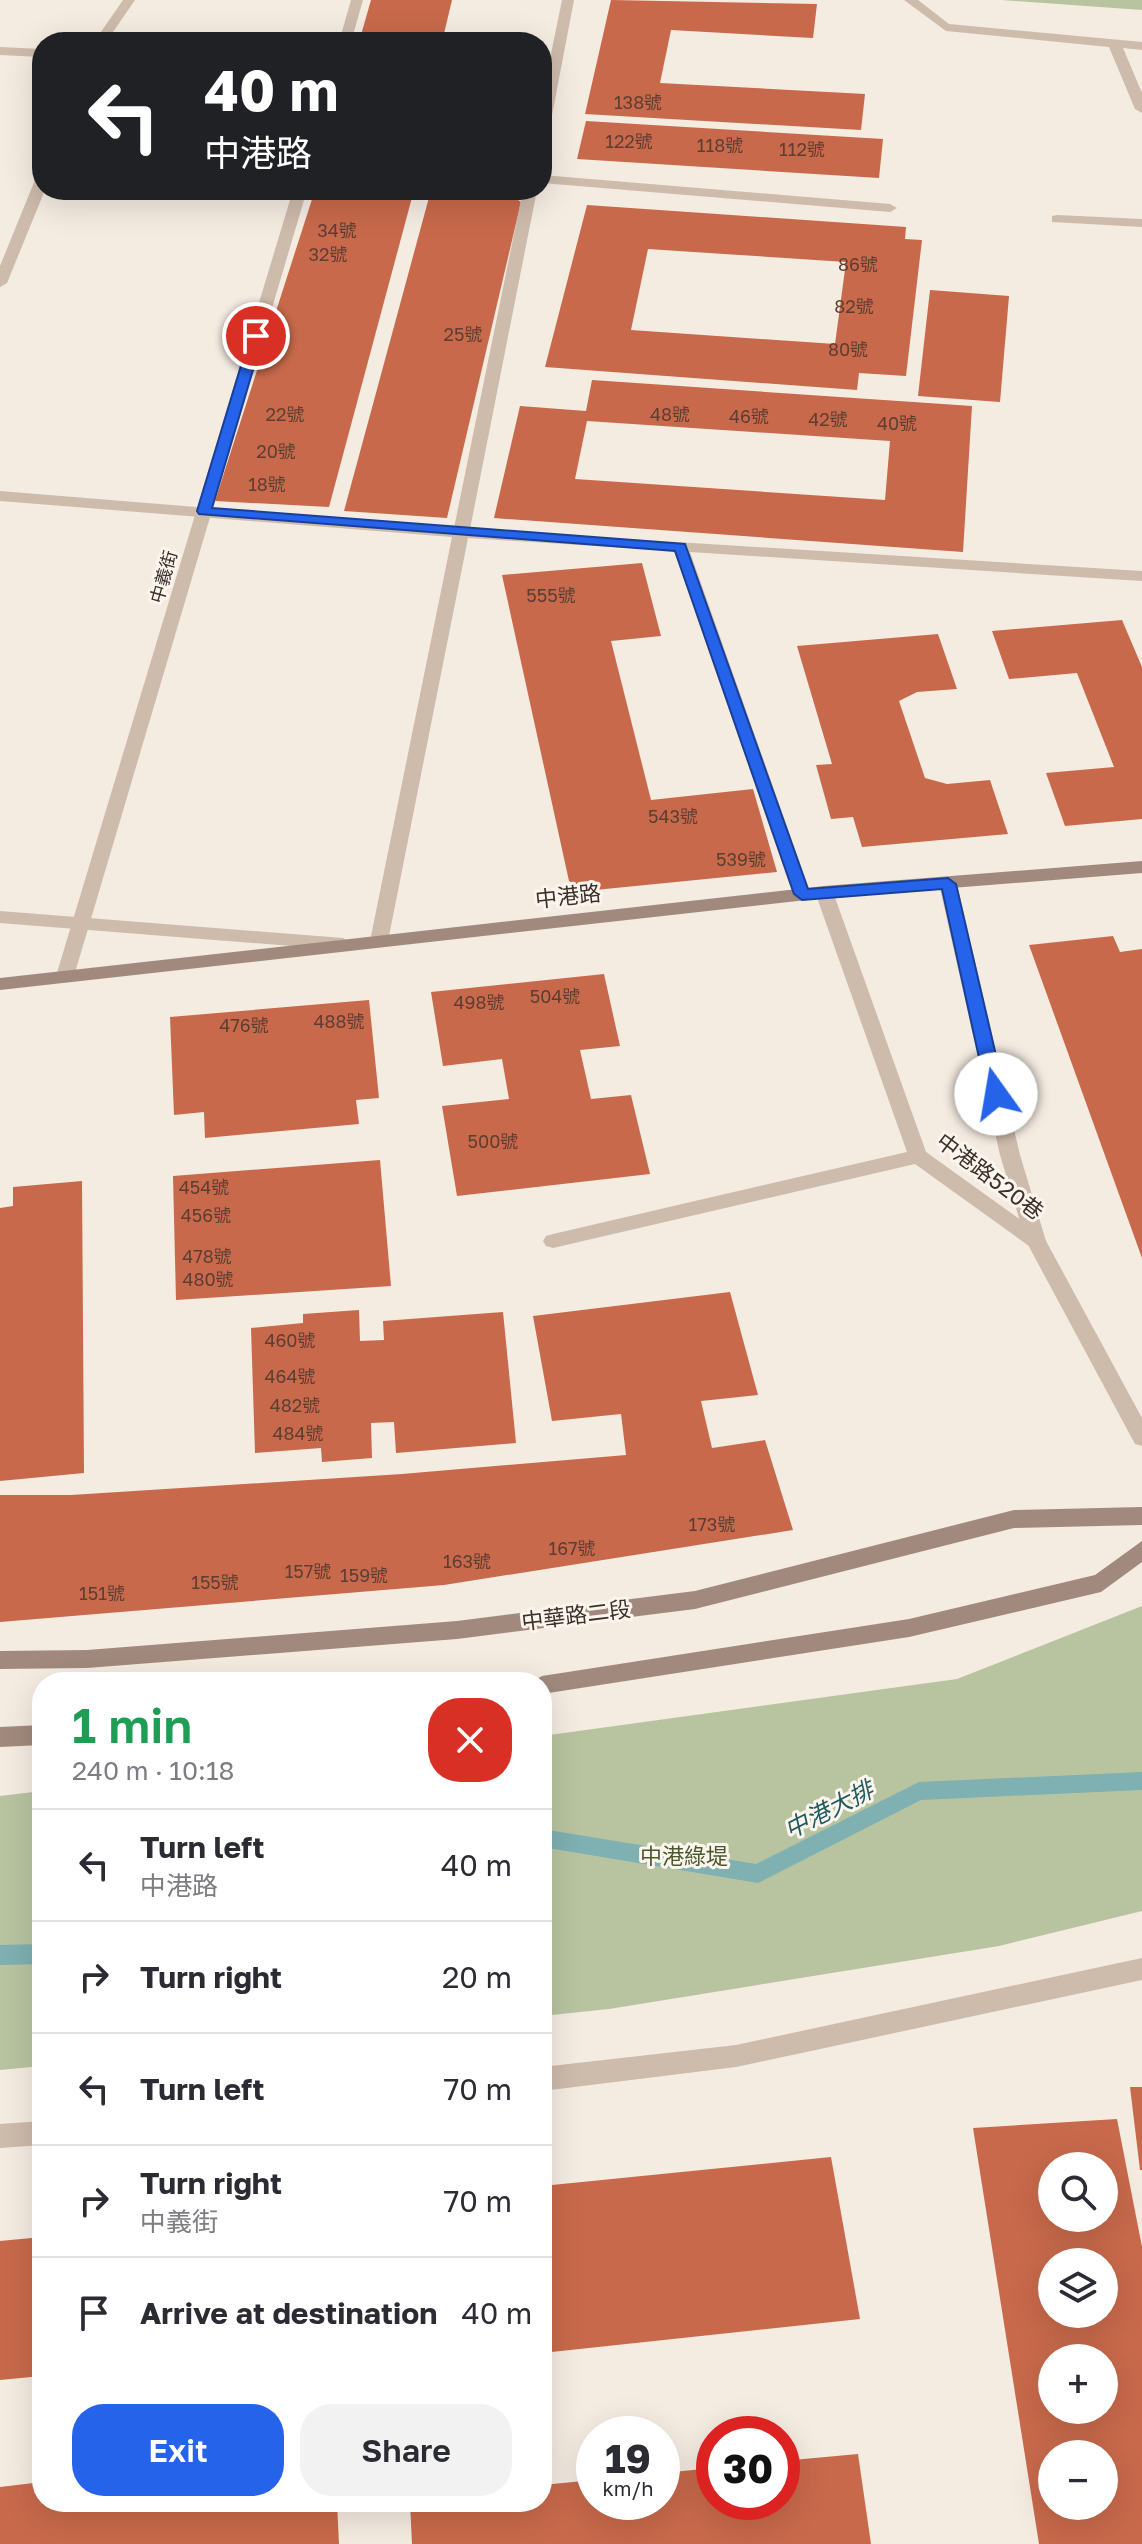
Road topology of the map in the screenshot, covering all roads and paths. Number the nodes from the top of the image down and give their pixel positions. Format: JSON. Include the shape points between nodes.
{"nodes":[{"id":1,"x":129,"y":0,"type":"edge"},
{"id":2,"x":357,"y":0,"type":"edge"},
{"id":3,"x":568,"y":0,"type":"edge"},
{"id":4,"x":910,"y":0,"type":"edge"},
{"id":5,"x":107,"y":32,"type":"edge"},
{"id":6,"x":348,"y":32,"type":"edge"},
{"id":7,"x":1115,"y":45,"type":"junction"},
{"id":8,"x":1142,"y":46,"type":"edge"},
{"id":9,"x":0,"y":51,"type":"edge"},
{"id":10,"x":32,"y":53,"type":"edge"},
{"id":11,"x":552,"y":81,"type":"edge"},
{"id":12,"x":1142,"y":109,"type":"edge"},
{"id":13,"x":552,"y":180,"type":"edge"},
{"id":14,"x":32,"y":200,"type":"edge"},
{"id":15,"x":297,"y":200,"type":"edge"},
{"id":16,"x":528,"y":200,"type":"edge"},
{"id":17,"x":890,"y":208,"type":"dead end"},
{"id":18,"x":1057,"y":219,"type":"dead end"},
{"id":19,"x":1142,"y":223,"type":"edge"},
{"id":20,"x":6,"y":251,"type":"edge"},
{"id":21,"x":0,"y":283,"type":"edge"},
{"id":22,"x":0,"y":496,"type":"edge"},
{"id":23,"x":204,"y":511,"type":"junction"},
{"id":24,"x":461,"y":533,"type":"junction"},
{"id":25,"x":680,"y":547,"type":"junction"},
{"id":26,"x":1142,"y":576,"type":"edge"},
{"id":27,"x":1142,"y":867,"type":"edge"},
{"id":28,"x":948,"y":884,"type":"junction"},
{"id":29,"x":824,"y":892,"type":"junction"},
{"id":30,"x":802,"y":894,"type":"junction"},
{"id":31,"x":0,"y":917,"type":"edge"},
{"id":32,"x":82,"y":924,"type":"junction"},
{"id":33,"x":379,"y":941,"type":"junction"},
{"id":34,"x":346,"y":945,"type":"junction"},
{"id":35,"x":65,"y":976,"type":"junction"},
{"id":36,"x":0,"y":984,"type":"edge"},
{"id":37,"x":918,"y":1156,"type":"junction"},
{"id":38,"x":553,"y":1241,"type":"dead end"},
{"id":39,"x":1036,"y":1241,"type":"junction"},
{"id":40,"x":1142,"y":1438,"type":"edge"},
{"id":41,"x":1142,"y":1516,"type":"edge"},
{"id":42,"x":1142,"y":1550,"type":"edge"},
{"id":43,"x":0,"y":1660,"type":"edge"},
{"id":44,"x":552,"y":1683,"type":"edge"},
{"id":45,"x":32,"y":1735,"type":"edge"},
{"id":46,"x":0,"y":1737,"type":"edge"},
{"id":47,"x":1142,"y":1969,"type":"edge"},
{"id":48,"x":552,"y":2078,"type":"edge"},
{"id":49,"x":32,"y":2134,"type":"edge"},
{"id":50,"x":0,"y":2136,"type":"edge"}],
"edges":[{"from":1,"to":5,"type":"street"},
{"from":2,"to":6,"type":"street"},
{"from":3,"to":11,"type":"street"},
{"from":4,"to":7,"type":"street","via":[[946,27]]},
{"from":7,"to":8,"type":"street"},
{"from":7,"to":12,"type":"street"},
{"from":9,"to":10,"type":"street"},
{"from":13,"to":17,"type":"street"},
{"from":14,"to":20,"type":"street"},
{"from":15,"to":23,"type":"street","name":"中義街"},
{"from":16,"to":24,"type":"street"},
{"from":18,"to":19,"type":"street"},
{"from":20,"to":21,"type":"street"},
{"from":22,"to":23,"type":"street"},
{"from":23,"to":24,"type":"street"},
{"from":23,"to":32,"type":"street","name":"中義街"},
{"from":24,"to":25,"type":"street"},
{"from":24,"to":33,"type":"street"},
{"from":25,"to":26,"type":"street"},
{"from":25,"to":30,"type":"street"},
{"from":27,"to":28,"type":"street","name":"中港路"},
{"from":28,"to":29,"type":"street","name":"中港路"},
{"from":28,"to":39,"type":"street","via":[[1010,1155]]},
{"from":29,"to":30,"type":"street","name":"中港路"},
{"from":29,"to":37,"type":"street","name":"中港路520巷"},
{"from":30,"to":33,"type":"street","name":"中港路"},
{"from":31,"to":32,"type":"street"},
{"from":32,"to":34,"type":"street"},
{"from":32,"to":35,"type":"street","name":"中義街"},
{"from":33,"to":34,"type":"street","name":"中港路"},
{"from":34,"to":35,"type":"street","name":"中港路"},
{"from":35,"to":36,"type":"street","name":"中港路"},
{"from":37,"to":38,"type":"street"},
{"from":37,"to":39,"type":"street","name":"中港路520巷"},
{"from":39,"to":40,"type":"street","name":"中港路520巷"},
{"from":41,"to":43,"type":"street","name":"中華路二段","via":[[1014,1519],[695,1600],[473,1628],[87,1659]]},
{"from":42,"to":44,"type":"street","via":[[1101,1583],[909,1628]]},
{"from":45,"to":46,"type":"street"},
{"from":47,"to":48,"type":"street","via":[[736,2056]]},
{"from":49,"to":50,"type":"street"}]}
